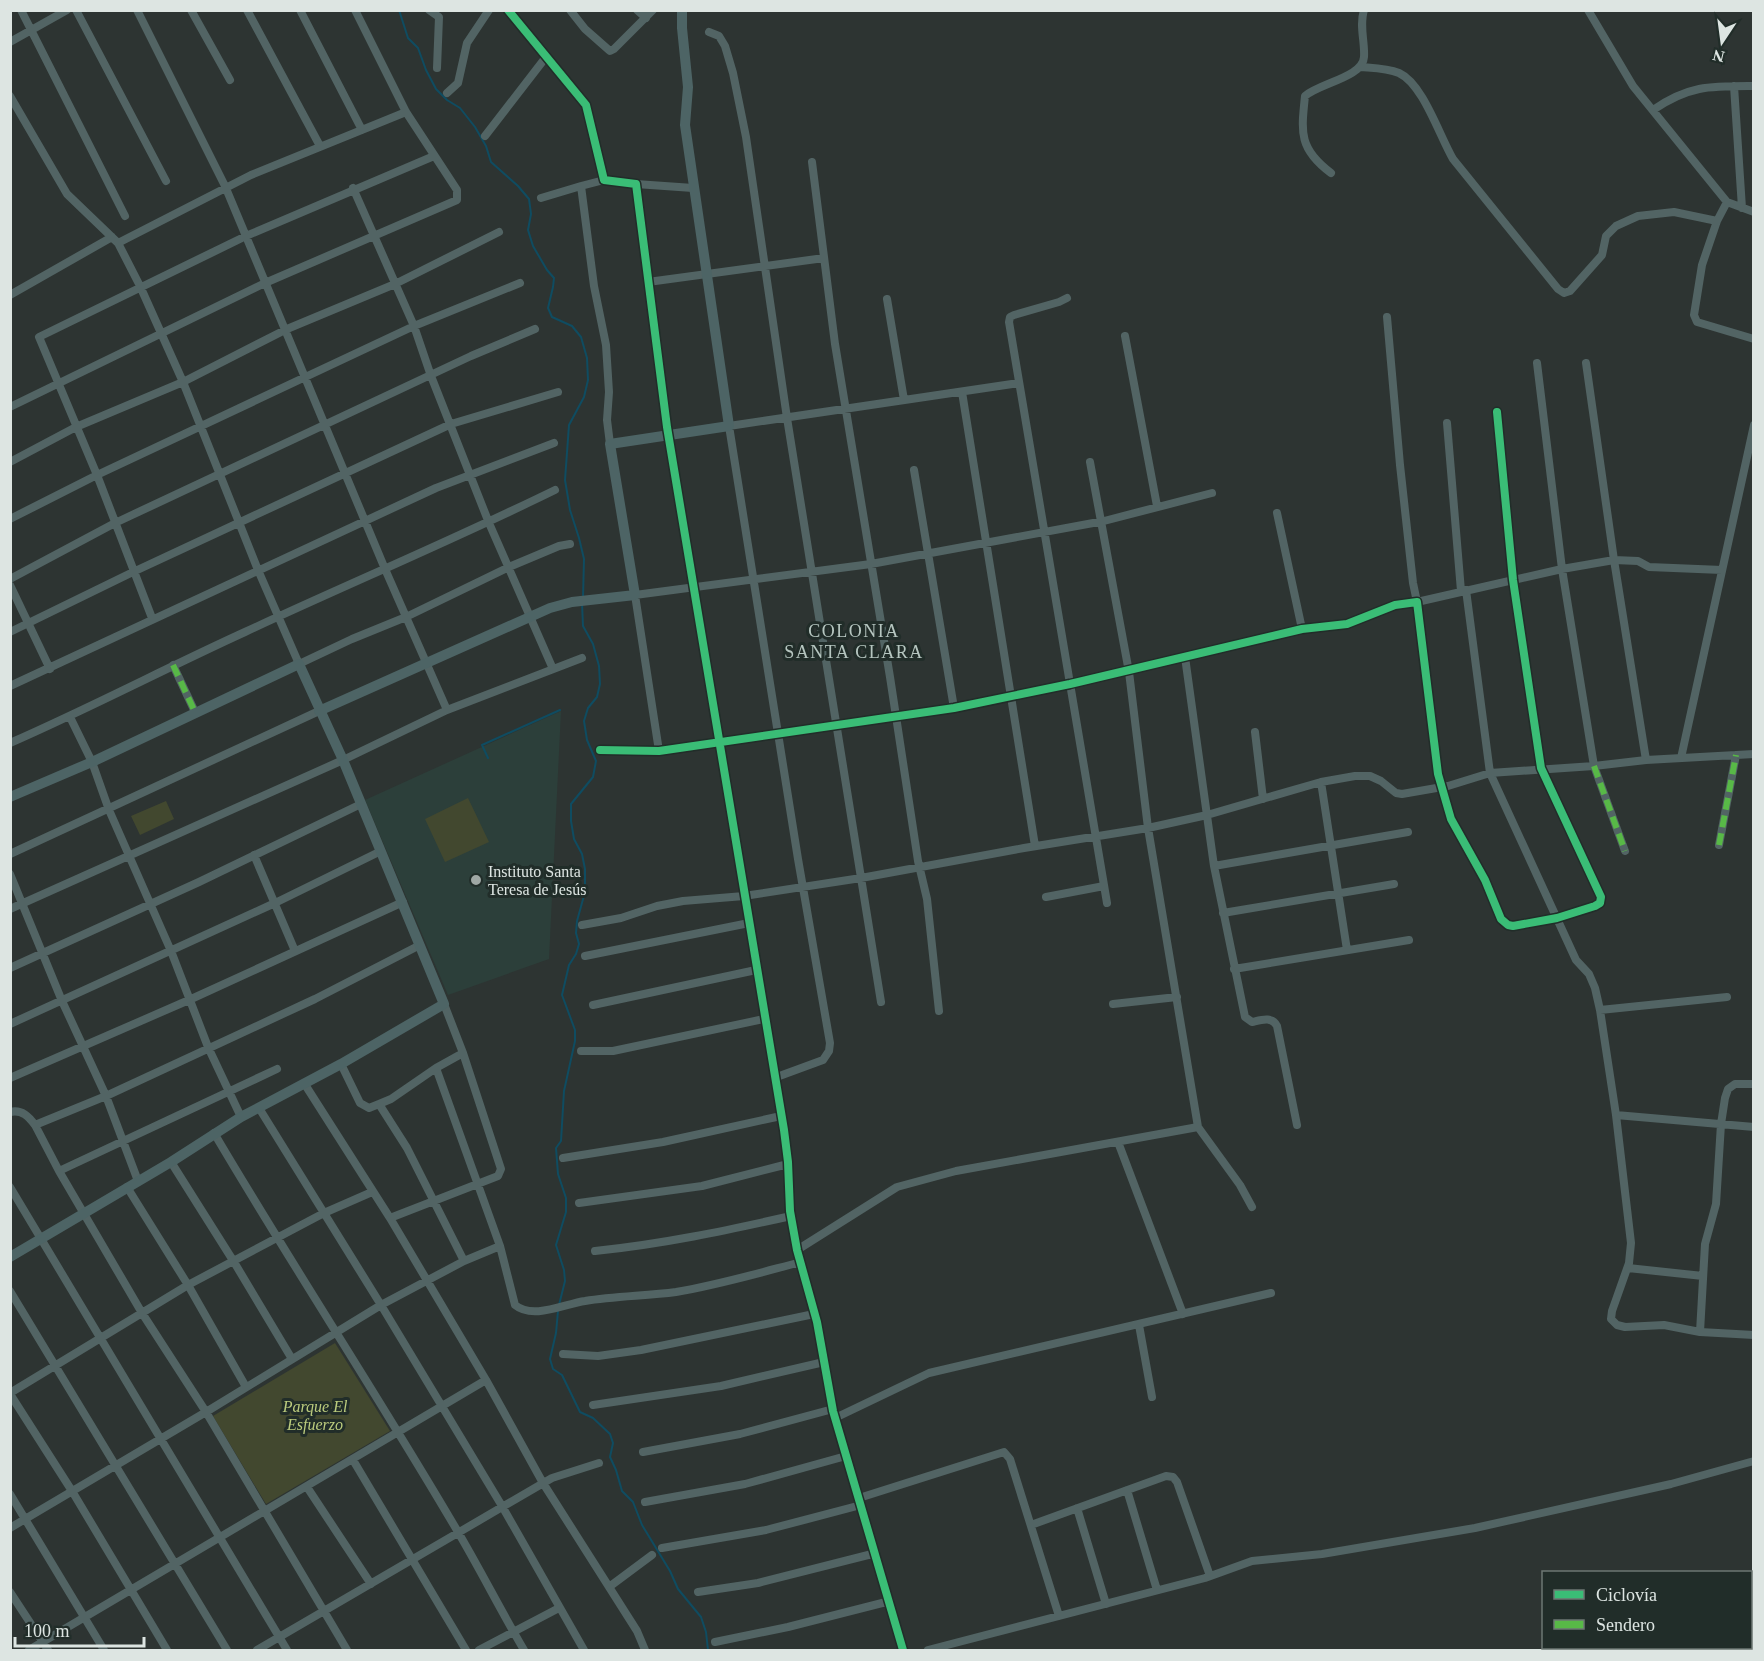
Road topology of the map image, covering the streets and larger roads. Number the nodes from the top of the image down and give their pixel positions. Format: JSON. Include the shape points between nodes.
{"nodes":[{"id":1,"x":21,"y":10,"type":"edge"},
{"id":2,"x":67,"y":10,"type":"edge"},
{"id":3,"x":76,"y":10,"type":"edge"},
{"id":4,"x":137,"y":10,"type":"edge"},
{"id":5,"x":191,"y":10,"type":"edge"},
{"id":6,"x":247,"y":10,"type":"edge"},
{"id":7,"x":300,"y":10,"type":"edge"},
{"id":8,"x":355,"y":10,"type":"edge"},
{"id":9,"x":429,"y":10,"type":"edge"},
{"id":10,"x":489,"y":10,"type":"edge"},
{"id":11,"x":508,"y":10,"type":"edge"},
{"id":12,"x":570,"y":10,"type":"edge"},
{"id":13,"x":637,"y":10,"type":"edge"},
{"id":14,"x":653,"y":10,"type":"edge"},
{"id":15,"x":682,"y":10,"type":"edge"},
{"id":16,"x":1364,"y":10,"type":"edge"},
{"id":17,"x":1588,"y":10,"type":"edge"},
{"id":18,"x":441,"y":14,"type":"edge"},
{"id":19,"x":646,"y":18,"type":"junction"},
{"id":20,"x":31,"y":30,"type":"junction"},
{"id":21,"x":709,"y":32,"type":"dead end"},
{"id":22,"x":10,"y":42,"type":"edge"},
{"id":23,"x":546,"y":57,"type":"junction"},
{"id":24,"x":1361,"y":67,"type":"junction"},
{"id":25,"x":437,"y":68,"type":"dead end"},
{"id":26,"x":230,"y":80,"type":"dead end"},
{"id":27,"x":1734,"y":86,"type":"junction"},
{"id":28,"x":1754,"y":86,"type":"edge"},
{"id":29,"x":447,"y":93,"type":"dead end"},
{"id":30,"x":10,"y":96,"type":"edge"},
{"id":31,"x":1653,"y":110,"type":"junction"},
{"id":32,"x":406,"y":112,"type":"junction"},
{"id":33,"x":362,"y":130,"type":"junction"},
{"id":34,"x":485,"y":136,"type":"dead end"},
{"id":35,"x":320,"y":146,"type":"junction"},
{"id":36,"x":434,"y":156,"type":"junction"},
{"id":37,"x":812,"y":162,"type":"dead end"},
{"id":38,"x":1330,"y":173,"type":"dead end"},
{"id":39,"x":604,"y":180,"type":"junction"},
{"id":40,"x":166,"y":181,"type":"dead end"},
{"id":41,"x":636,"y":184,"type":"junction"},
{"id":42,"x":225,"y":186,"type":"junction"},
{"id":43,"x":581,"y":186,"type":"junction"},
{"id":44,"x":353,"y":188,"type":"junction"},
{"id":45,"x":693,"y":188,"type":"junction"},
{"id":46,"x":540,"y":198,"type":"dead end"},
{"id":47,"x":1727,"y":202,"type":"junction"},
{"id":48,"x":1742,"y":208,"type":"junction"},
{"id":49,"x":1754,"y":212,"type":"edge"},
{"id":50,"x":125,"y":216,"type":"dead end"},
{"id":51,"x":1718,"y":221,"type":"junction"},
{"id":52,"x":499,"y":232,"type":"dead end"},
{"id":53,"x":246,"y":236,"type":"junction"},
{"id":54,"x":375,"y":236,"type":"junction"},
{"id":55,"x":115,"y":240,"type":"junction"},
{"id":56,"x":824,"y":258,"type":"junction"},
{"id":57,"x":766,"y":266,"type":"junction"},
{"id":58,"x":706,"y":274,"type":"junction"},
{"id":59,"x":648,"y":282,"type":"junction"},
{"id":60,"x":265,"y":283,"type":"junction"},
{"id":61,"x":395,"y":284,"type":"junction"},
{"id":62,"x":520,"y":284,"type":"dead end"},
{"id":63,"x":140,"y":286,"type":"junction"},
{"id":64,"x":10,"y":295,"type":"edge"},
{"id":65,"x":1067,"y":298,"type":"dead end"},
{"id":66,"x":887,"y":299,"type":"dead end"},
{"id":67,"x":1387,"y":317,"type":"dead end"},
{"id":68,"x":414,"y":326,"type":"junction"},
{"id":69,"x":287,"y":329,"type":"junction"},
{"id":70,"x":535,"y":329,"type":"dead end"},
{"id":71,"x":160,"y":333,"type":"junction"},
{"id":72,"x":1125,"y":336,"type":"dead end"},
{"id":73,"x":1754,"y":339,"type":"edge"},
{"id":74,"x":1537,"y":363,"type":"dead end"},
{"id":75,"x":1586,"y":363,"type":"dead end"},
{"id":76,"x":431,"y":376,"type":"junction"},
{"id":77,"x":307,"y":377,"type":"junction"},
{"id":78,"x":183,"y":382,"type":"junction"},
{"id":79,"x":1020,"y":383,"type":"junction"},
{"id":80,"x":58,"y":385,"type":"junction"},
{"id":81,"x":558,"y":392,"type":"dead end"},
{"id":82,"x":962,"y":392,"type":"junction"},
{"id":83,"x":903,"y":400,"type":"junction"},
{"id":84,"x":10,"y":407,"type":"edge"},
{"id":85,"x":845,"y":409,"type":"junction"},
{"id":86,"x":1497,"y":412,"type":"dead end"},
{"id":87,"x":787,"y":418,"type":"junction"},
{"id":88,"x":1447,"y":423,"type":"dead end"},
{"id":89,"x":451,"y":424,"type":"junction"},
{"id":90,"x":327,"y":425,"type":"junction"},
{"id":91,"x":1754,"y":425,"type":"edge"},
{"id":92,"x":729,"y":426,"type":"junction"},
{"id":93,"x":76,"y":427,"type":"junction"},
{"id":94,"x":201,"y":427,"type":"junction"},
{"id":95,"x":669,"y":435,"type":"junction"},
{"id":96,"x":554,"y":443,"type":"dead end"},
{"id":97,"x":610,"y":444,"type":"junction"},
{"id":98,"x":10,"y":462,"type":"edge"},
{"id":99,"x":1090,"y":462,"type":"dead end"},
{"id":100,"x":914,"y":470,"type":"dead end"},
{"id":101,"x":346,"y":473,"type":"junction"},
{"id":102,"x":221,"y":474,"type":"junction"},
{"id":103,"x":470,"y":474,"type":"junction"},
{"id":104,"x":97,"y":475,"type":"junction"},
{"id":105,"x":555,"y":490,"type":"dead end"},
{"id":106,"x":1212,"y":492,"type":"dead end"},
{"id":107,"x":1157,"y":506,"type":"junction"},
{"id":108,"x":1277,"y":513,"type":"dead end"},
{"id":109,"x":10,"y":519,"type":"edge"},
{"id":110,"x":1101,"y":521,"type":"junction"},
{"id":111,"x":367,"y":522,"type":"junction"},
{"id":112,"x":489,"y":523,"type":"junction"},
{"id":113,"x":115,"y":524,"type":"junction"},
{"id":114,"x":240,"y":524,"type":"junction"},
{"id":115,"x":1044,"y":532,"type":"junction"},
{"id":116,"x":986,"y":543,"type":"junction"},
{"id":117,"x":570,"y":544,"type":"dead end"},
{"id":118,"x":929,"y":554,"type":"junction"},
{"id":119,"x":1614,"y":560,"type":"junction"},
{"id":120,"x":871,"y":564,"type":"junction"},
{"id":121,"x":509,"y":567,"type":"junction"},
{"id":122,"x":385,"y":569,"type":"junction"},
{"id":123,"x":1562,"y":569,"type":"junction"},
{"id":124,"x":258,"y":570,"type":"junction"},
{"id":125,"x":1722,"y":570,"type":"junction"},
{"id":126,"x":133,"y":572,"type":"junction"},
{"id":127,"x":813,"y":572,"type":"junction"},
{"id":128,"x":10,"y":579,"type":"edge"},
{"id":129,"x":753,"y":580,"type":"junction"},
{"id":130,"x":1513,"y":580,"type":"junction"},
{"id":131,"x":10,"y":585,"type":"edge"},
{"id":132,"x":694,"y":588,"type":"junction"},
{"id":133,"x":1463,"y":591,"type":"junction"},
{"id":134,"x":635,"y":595,"type":"junction"},
{"id":135,"x":1417,"y":602,"type":"junction"},
{"id":136,"x":279,"y":616,"type":"junction"},
{"id":137,"x":530,"y":616,"type":"junction"},
{"id":138,"x":406,"y":617,"type":"junction"},
{"id":139,"x":152,"y":618,"type":"junction"},
{"id":140,"x":29,"y":624,"type":"junction"},
{"id":141,"x":1302,"y":630,"type":"junction"},
{"id":142,"x":10,"y":632,"type":"edge"},
{"id":143,"x":1185,"y":657,"type":"junction"},
{"id":144,"x":582,"y":658,"type":"dead end"},
{"id":145,"x":173,"y":664,"type":"junction"},
{"id":146,"x":298,"y":664,"type":"junction"},
{"id":147,"x":426,"y":664,"type":"junction"},
{"id":148,"x":50,"y":669,"type":"junction"},
{"id":149,"x":553,"y":669,"type":"junction"},
{"id":150,"x":1128,"y":670,"type":"junction"},
{"id":151,"x":1070,"y":684,"type":"junction"},
{"id":152,"x":10,"y":686,"type":"edge"},
{"id":153,"x":1011,"y":696,"type":"junction"},
{"id":154,"x":954,"y":708,"type":"junction"},
{"id":155,"x":447,"y":710,"type":"junction"},
{"id":156,"x":319,"y":711,"type":"junction"},
{"id":157,"x":195,"y":712,"type":"junction"},
{"id":158,"x":896,"y":715,"type":"junction"},
{"id":159,"x":70,"y":717,"type":"junction"},
{"id":160,"x":837,"y":724,"type":"junction"},
{"id":161,"x":1255,"y":732,"type":"dead end"},
{"id":162,"x":778,"y":733,"type":"junction"},
{"id":163,"x":719,"y":742,"type":"junction"},
{"id":164,"x":10,"y":743,"type":"edge"},
{"id":165,"x":600,"y":750,"type":"dead end"},
{"id":166,"x":659,"y":750,"type":"junction"},
{"id":167,"x":1754,"y":754,"type":"edge"},
{"id":168,"x":1736,"y":755,"type":"junction"},
{"id":169,"x":1681,"y":758,"type":"junction"},
{"id":170,"x":343,"y":760,"type":"junction"},
{"id":171,"x":1646,"y":760,"type":"junction"},
{"id":172,"x":92,"y":762,"type":"junction"},
{"id":173,"x":1594,"y":766,"type":"junction"},
{"id":174,"x":1541,"y":768,"type":"junction"},
{"id":175,"x":1490,"y":773,"type":"junction"},
{"id":176,"x":1321,"y":782,"type":"junction"},
{"id":177,"x":1442,"y":786,"type":"junction"},
{"id":178,"x":10,"y":797,"type":"edge"},
{"id":179,"x":1263,"y":799,"type":"junction"},
{"id":180,"x":361,"y":804,"type":"junction"},
{"id":181,"x":110,"y":810,"type":"junction"},
{"id":182,"x":1207,"y":815,"type":"junction"},
{"id":183,"x":1148,"y":828,"type":"junction"},
{"id":184,"x":1408,"y":832,"type":"dead end"},
{"id":185,"x":1096,"y":837,"type":"junction"},
{"id":186,"x":1331,"y":845,"type":"junction"},
{"id":187,"x":1719,"y":845,"type":"dead end"},
{"id":188,"x":1035,"y":846,"type":"junction"},
{"id":189,"x":381,"y":851,"type":"junction"},
{"id":190,"x":1625,"y":851,"type":"dead end"},
{"id":191,"x":10,"y":854,"type":"edge"},
{"id":192,"x":254,"y":855,"type":"junction"},
{"id":193,"x":130,"y":856,"type":"junction"},
{"id":194,"x":920,"y":866,"type":"junction"},
{"id":195,"x":1214,"y":866,"type":"junction"},
{"id":196,"x":10,"y":874,"type":"edge"},
{"id":197,"x":861,"y":878,"type":"junction"},
{"id":198,"x":1394,"y":884,"type":"dead end"},
{"id":199,"x":1104,"y":886,"type":"junction"},
{"id":200,"x":802,"y":887,"type":"junction"},
{"id":201,"x":1338,"y":893,"type":"junction"},
{"id":202,"x":744,"y":896,"type":"junction"},
{"id":203,"x":1046,"y":897,"type":"dead end"},
{"id":204,"x":403,"y":902,"type":"junction"},
{"id":205,"x":275,"y":903,"type":"junction"},
{"id":206,"x":1107,"y":903,"type":"dead end"},
{"id":207,"x":22,"y":904,"type":"junction"},
{"id":208,"x":150,"y":904,"type":"junction"},
{"id":209,"x":10,"y":909,"type":"edge"},
{"id":210,"x":1223,"y":913,"type":"junction"},
{"id":211,"x":1557,"y":918,"type":"junction"},
{"id":212,"x":748,"y":924,"type":"junction"},
{"id":213,"x":582,"y":925,"type":"dead end"},
{"id":214,"x":1409,"y":940,"type":"dead end"},
{"id":215,"x":420,"y":945,"type":"junction"},
{"id":216,"x":1347,"y":950,"type":"junction"},
{"id":217,"x":171,"y":951,"type":"junction"},
{"id":218,"x":295,"y":951,"type":"junction"},
{"id":219,"x":43,"y":953,"type":"junction"},
{"id":220,"x":585,"y":956,"type":"dead end"},
{"id":221,"x":10,"y":968,"type":"edge"},
{"id":222,"x":1234,"y":969,"type":"junction"},
{"id":223,"x":756,"y":970,"type":"junction"},
{"id":224,"x":1176,"y":997,"type":"junction"},
{"id":225,"x":1726,"y":997,"type":"dead end"},
{"id":226,"x":189,"y":1000,"type":"junction"},
{"id":227,"x":62,"y":1001,"type":"junction"},
{"id":228,"x":881,"y":1002,"type":"dead end"},
{"id":229,"x":444,"y":1004,"type":"junction"},
{"id":230,"x":1113,"y":1004,"type":"dead end"},
{"id":231,"x":593,"y":1005,"type":"dead end"},
{"id":232,"x":1599,"y":1010,"type":"junction"},
{"id":233,"x":939,"y":1011,"type":"dead end"},
{"id":234,"x":764,"y":1019,"type":"junction"},
{"id":235,"x":10,"y":1024,"type":"edge"},
{"id":236,"x":83,"y":1047,"type":"junction"},
{"id":237,"x":208,"y":1047,"type":"junction"},
{"id":238,"x":581,"y":1051,"type":"dead end"},
{"id":239,"x":463,"y":1053,"type":"junction"},
{"id":240,"x":341,"y":1064,"type":"junction"},
{"id":241,"x":277,"y":1068,"type":"dead end"},
{"id":242,"x":436,"y":1068,"type":"junction"},
{"id":243,"x":10,"y":1078,"type":"edge"},
{"id":244,"x":774,"y":1078,"type":"junction"},
{"id":245,"x":304,"y":1083,"type":"junction"},
{"id":246,"x":1754,"y":1084,"type":"edge"},
{"id":247,"x":230,"y":1091,"type":"junction"},
{"id":248,"x":106,"y":1096,"type":"junction"},
{"id":249,"x":379,"y":1104,"type":"junction"},
{"id":250,"x":259,"y":1108,"type":"junction"},
{"id":251,"x":10,"y":1112,"type":"edge"},
{"id":252,"x":1616,"y":1115,"type":"junction"},
{"id":253,"x":781,"y":1116,"type":"junction"},
{"id":254,"x":241,"y":1117,"type":"junction"},
{"id":255,"x":1721,"y":1124,"type":"junction"},
{"id":256,"x":36,"y":1125,"type":"junction"},
{"id":257,"x":1297,"y":1125,"type":"dead end"},
{"id":258,"x":1198,"y":1127,"type":"junction"},
{"id":259,"x":1754,"y":1127,"type":"edge"},
{"id":260,"x":214,"y":1133,"type":"junction"},
{"id":261,"x":123,"y":1140,"type":"junction"},
{"id":262,"x":1118,"y":1142,"type":"junction"},
{"id":263,"x":563,"y":1158,"type":"dead end"},
{"id":264,"x":171,"y":1162,"type":"junction"},
{"id":265,"x":788,"y":1164,"type":"junction"},
{"id":266,"x":59,"y":1171,"type":"junction"},
{"id":267,"x":138,"y":1181,"type":"junction"},
{"id":268,"x":478,"y":1183,"type":"junction"},
{"id":269,"x":10,"y":1187,"type":"edge"},
{"id":270,"x":128,"y":1187,"type":"junction"},
{"id":271,"x":372,"y":1192,"type":"junction"},
{"id":272,"x":433,"y":1201,"type":"junction"},
{"id":273,"x":579,"y":1203,"type":"dead end"},
{"id":274,"x":1252,"y":1207,"type":"dead end"},
{"id":275,"x":83,"y":1213,"type":"junction"},
{"id":276,"x":324,"y":1213,"type":"junction"},
{"id":277,"x":791,"y":1216,"type":"junction"},
{"id":278,"x":390,"y":1218,"type":"junction"},
{"id":279,"x":42,"y":1238,"type":"junction"},
{"id":280,"x":277,"y":1239,"type":"junction"},
{"id":281,"x":501,"y":1246,"type":"junction"},
{"id":282,"x":797,"y":1250,"type":"junction"},
{"id":283,"x":595,"y":1251,"type":"dead end"},
{"id":284,"x":10,"y":1257,"type":"edge"},
{"id":285,"x":464,"y":1261,"type":"junction"},
{"id":286,"x":234,"y":1262,"type":"junction"},
{"id":287,"x":801,"y":1262,"type":"junction"},
{"id":288,"x":1628,"y":1268,"type":"junction"},
{"id":289,"x":1704,"y":1275,"type":"junction"},
{"id":290,"x":428,"y":1281,"type":"junction"},
{"id":291,"x":188,"y":1285,"type":"junction"},
{"id":292,"x":10,"y":1291,"type":"edge"},
{"id":293,"x":1271,"y":1293,"type":"dead end"},
{"id":294,"x":381,"y":1305,"type":"junction"},
{"id":295,"x":142,"y":1313,"type":"junction"},
{"id":296,"x":814,"y":1314,"type":"junction"},
{"id":297,"x":1184,"y":1314,"type":"junction"},
{"id":298,"x":1139,"y":1324,"type":"junction"},
{"id":299,"x":336,"y":1332,"type":"junction"},
{"id":300,"x":1700,"y":1332,"type":"junction"},
{"id":301,"x":1754,"y":1335,"type":"edge"},
{"id":302,"x":102,"y":1338,"type":"junction"},
{"id":303,"x":563,"y":1354,"type":"dead end"},
{"id":304,"x":292,"y":1359,"type":"junction"},
{"id":305,"x":824,"y":1362,"type":"junction"},
{"id":306,"x":56,"y":1367,"type":"junction"},
{"id":307,"x":486,"y":1380,"type":"junction"},
{"id":308,"x":246,"y":1387,"type":"junction"},
{"id":309,"x":10,"y":1393,"type":"edge"},
{"id":310,"x":1152,"y":1397,"type":"dead end"},
{"id":311,"x":593,"y":1405,"type":"dead end"},
{"id":312,"x":442,"y":1407,"type":"junction"},
{"id":313,"x":833,"y":1409,"type":"junction"},
{"id":314,"x":206,"y":1412,"type":"junction"},
{"id":315,"x":835,"y":1418,"type":"junction"},
{"id":316,"x":398,"y":1433,"type":"junction"},
{"id":317,"x":162,"y":1438,"type":"junction"},
{"id":318,"x":643,"y":1452,"type":"dead end"},
{"id":319,"x":846,"y":1456,"type":"junction"},
{"id":320,"x":353,"y":1460,"type":"junction"},
{"id":321,"x":1754,"y":1461,"type":"edge"},
{"id":322,"x":599,"y":1463,"type":"dead end"},
{"id":323,"x":115,"y":1465,"type":"junction"},
{"id":324,"x":543,"y":1483,"type":"junction"},
{"id":325,"x":307,"y":1487,"type":"junction"},
{"id":326,"x":1127,"y":1490,"type":"junction"},
{"id":327,"x":72,"y":1491,"type":"junction"},
{"id":328,"x":10,"y":1494,"type":"edge"},
{"id":329,"x":645,"y":1502,"type":"dead end"},
{"id":330,"x":860,"y":1502,"type":"junction"},
{"id":331,"x":502,"y":1506,"type":"junction"},
{"id":332,"x":1077,"y":1508,"type":"junction"},
{"id":333,"x":265,"y":1512,"type":"junction"},
{"id":334,"x":26,"y":1519,"type":"junction"},
{"id":335,"x":1030,"y":1525,"type":"junction"},
{"id":336,"x":10,"y":1528,"type":"edge"},
{"id":337,"x":458,"y":1533,"type":"junction"},
{"id":338,"x":220,"y":1537,"type":"junction"},
{"id":339,"x":662,"y":1548,"type":"dead end"},
{"id":340,"x":876,"y":1553,"type":"junction"},
{"id":341,"x":652,"y":1555,"type":"dead end"},
{"id":342,"x":412,"y":1559,"type":"junction"},
{"id":343,"x":175,"y":1563,"type":"junction"},
{"id":344,"x":1210,"y":1576,"type":"junction"},
{"id":345,"x":371,"y":1584,"type":"junction"},
{"id":346,"x":609,"y":1587,"type":"junction"},
{"id":347,"x":130,"y":1589,"type":"junction"},
{"id":348,"x":1157,"y":1590,"type":"junction"},
{"id":349,"x":10,"y":1592,"type":"edge"},
{"id":350,"x":698,"y":1592,"type":"dead end"},
{"id":351,"x":890,"y":1601,"type":"junction"},
{"id":352,"x":1106,"y":1604,"type":"junction"},
{"id":353,"x":559,"y":1608,"type":"junction"},
{"id":354,"x":325,"y":1611,"type":"junction"},
{"id":355,"x":1059,"y":1616,"type":"junction"},
{"id":356,"x":84,"y":1617,"type":"junction"},
{"id":357,"x":513,"y":1631,"type":"junction"},
{"id":358,"x":279,"y":1637,"type":"junction"},
{"id":359,"x":43,"y":1642,"type":"junction"},
{"id":360,"x":715,"y":1642,"type":"dead end"},
{"id":361,"x":29,"y":1650,"type":"edge"},
{"id":362,"x":48,"y":1650,"type":"edge"},
{"id":363,"x":104,"y":1650,"type":"edge"},
{"id":364,"x":167,"y":1650,"type":"edge"},
{"id":365,"x":227,"y":1650,"type":"edge"},
{"id":366,"x":257,"y":1650,"type":"edge"},
{"id":367,"x":287,"y":1650,"type":"edge"},
{"id":368,"x":347,"y":1650,"type":"edge"},
{"id":369,"x":466,"y":1650,"type":"edge"},
{"id":370,"x":479,"y":1650,"type":"edge"},
{"id":371,"x":524,"y":1650,"type":"edge"},
{"id":372,"x":584,"y":1650,"type":"edge"},
{"id":373,"x":645,"y":1650,"type":"edge"},
{"id":374,"x":903,"y":1650,"type":"edge"},
{"id":375,"x":928,"y":1650,"type":"edge"}],
"edges":[{"from":1,"to":20,"type":"street"},
{"from":2,"to":20,"type":"street"},
{"from":3,"to":40,"type":"street"},
{"from":4,"to":42,"type":"street"},
{"from":5,"to":26,"type":"street"},
{"from":6,"to":35,"type":"street"},
{"from":7,"to":33,"type":"street"},
{"from":8,"to":32,"type":"street"},
{"from":9,"to":18,"type":"street"},
{"from":10,"to":29,"type":"street","via":[[467,43],[458,83]]},
{"from":11,"to":23,"type":"street"},
{"from":12,"to":19,"type":"street","via":[[610,51]]},
{"from":13,"to":19,"type":"street"},
{"from":14,"to":19,"type":"street"},
{"from":15,"to":45,"type":"street","via":[[688,87],[685,124]]},
{"from":16,"to":24,"type":"street","via":[[1361,20],[1365,58]]},
{"from":17,"to":31,"type":"street","via":[[1633,86]]},
{"from":18,"to":25,"type":"street"},
{"from":20,"to":22,"type":"street"},
{"from":20,"to":50,"type":"street"},
{"from":21,"to":57,"type":"street","via":[[719,36],[726,46],[733,73]]},
{"from":23,"to":34,"type":"street"},
{"from":23,"to":39,"type":"street","via":[[586,105]]},
{"from":24,"to":38,"type":"street","via":[[1305,96],[1304,141],[1315,162]]},
{"from":24,"to":51,"type":"street","via":[[1400,73],[1422,94],[1453,159],[1564,293],[1602,255],[1606,236],[1616,226],[1638,216],[1674,212]]},
{"from":27,"to":28,"type":"street"},
{"from":27,"to":31,"type":"street","via":[[1684,92]]},
{"from":27,"to":48,"type":"street"},
{"from":30,"to":55,"type":"street","via":[[67,194]]},
{"from":31,"to":47,"type":"street"},
{"from":32,"to":33,"type":"street"},
{"from":32,"to":36,"type":"street"},
{"from":33,"to":35,"type":"street"},
{"from":35,"to":42,"type":"street"},
{"from":36,"to":44,"type":"street"},
{"from":36,"to":54,"type":"street","via":[[457,190],[457,200]]},
{"from":37,"to":56,"type":"street"},
{"from":39,"to":41,"type":"street"},
{"from":39,"to":43,"type":"street"},
{"from":41,"to":45,"type":"street"},
{"from":41,"to":59,"type":"street"},
{"from":42,"to":53,"type":"street"},
{"from":42,"to":55,"type":"street"},
{"from":43,"to":46,"type":"street"},
{"from":43,"to":97,"type":"street","via":[[606,345]]},
{"from":44,"to":53,"type":"street"},
{"from":44,"to":54,"type":"street"},
{"from":45,"to":58,"type":"street"},
{"from":47,"to":48,"type":"street"},
{"from":47,"to":51,"type":"street"},
{"from":48,"to":49,"type":"street"},
{"from":51,"to":73,"type":"street","via":[[1702,265],[1694,315],[1702,324]]},
{"from":52,"to":61,"type":"street"},
{"from":53,"to":60,"type":"street"},
{"from":53,"to":63,"type":"street"},
{"from":54,"to":60,"type":"street"},
{"from":54,"to":61,"type":"street"},
{"from":55,"to":63,"type":"street"},
{"from":55,"to":64,"type":"street"},
{"from":56,"to":57,"type":"street"},
{"from":56,"to":85,"type":"street"},
{"from":57,"to":58,"type":"street"},
{"from":57,"to":87,"type":"street"},
{"from":58,"to":59,"type":"street"},
{"from":58,"to":92,"type":"street"},
{"from":59,"to":95,"type":"street"},
{"from":60,"to":69,"type":"street"},
{"from":60,"to":71,"type":"street"},
{"from":61,"to":68,"type":"street"},
{"from":61,"to":69,"type":"street"},
{"from":62,"to":68,"type":"street"},
{"from":63,"to":71,"type":"street"},
{"from":63,"to":80,"type":"street","via":[[39,337]]},
{"from":65,"to":79,"type":"street","via":[[1010,317]]},
{"from":66,"to":83,"type":"street"},
{"from":67,"to":135,"type":"street"},
{"from":68,"to":76,"type":"street"},
{"from":68,"to":77,"type":"street"},
{"from":69,"to":77,"type":"street"},
{"from":69,"to":78,"type":"street"},
{"from":70,"to":76,"type":"street"},
{"from":71,"to":78,"type":"street"},
{"from":71,"to":80,"type":"street"},
{"from":72,"to":107,"type":"street"},
{"from":74,"to":123,"type":"street"},
{"from":75,"to":119,"type":"street"},
{"from":76,"to":89,"type":"street"},
{"from":76,"to":90,"type":"street"},
{"from":77,"to":90,"type":"street"},
{"from":77,"to":94,"type":"street"},
{"from":78,"to":93,"type":"street"},
{"from":78,"to":94,"type":"street"},
{"from":79,"to":82,"type":"street"},
{"from":79,"to":115,"type":"street"},
{"from":80,"to":84,"type":"street"},
{"from":80,"to":93,"type":"street"},
{"from":81,"to":89,"type":"street"},
{"from":82,"to":83,"type":"street"},
{"from":82,"to":116,"type":"street"},
{"from":83,"to":85,"type":"street"},
{"from":85,"to":87,"type":"street"},
{"from":85,"to":120,"type":"street"},
{"from":86,"to":130,"type":"street"},
{"from":87,"to":92,"type":"street"},
{"from":87,"to":127,"type":"street"},
{"from":88,"to":133,"type":"street"},
{"from":89,"to":101,"type":"street"},
{"from":89,"to":103,"type":"street"},
{"from":90,"to":101,"type":"street"},
{"from":90,"to":102,"type":"street"},
{"from":91,"to":125,"type":"street"},
{"from":92,"to":95,"type":"street"},
{"from":92,"to":129,"type":"street"},
{"from":93,"to":98,"type":"street"},
{"from":93,"to":104,"type":"street"},
{"from":94,"to":102,"type":"street"},
{"from":94,"to":104,"type":"street"},
{"from":95,"to":97,"type":"street"},
{"from":95,"to":132,"type":"street"},
{"from":96,"to":103,"type":"street"},
{"from":97,"to":134,"type":"street"},
{"from":99,"to":110,"type":"street"},
{"from":100,"to":118,"type":"street"},
{"from":101,"to":111,"type":"street"},
{"from":101,"to":114,"type":"street"},
{"from":102,"to":113,"type":"street"},
{"from":102,"to":114,"type":"street"},
{"from":103,"to":111,"type":"street"},
{"from":103,"to":112,"type":"street"},
{"from":104,"to":109,"type":"street"},
{"from":104,"to":113,"type":"street"},
{"from":105,"to":112,"type":"street"},
{"from":106,"to":107,"type":"street"},
{"from":107,"to":110,"type":"street"},
{"from":108,"to":141,"type":"street"},
{"from":110,"to":115,"type":"street"},
{"from":110,"to":150,"type":"street"},
{"from":111,"to":122,"type":"street"},
{"from":111,"to":124,"type":"street"},
{"from":112,"to":121,"type":"street"},
{"from":112,"to":122,"type":"street"},
{"from":113,"to":126,"type":"street"},
{"from":113,"to":128,"type":"street"},
{"from":114,"to":124,"type":"street"},
{"from":114,"to":126,"type":"street"},
{"from":115,"to":116,"type":"street"},
{"from":115,"to":151,"type":"street"},
{"from":116,"to":118,"type":"street"},
{"from":116,"to":153,"type":"street"},
{"from":117,"to":121,"type":"street"},
{"from":118,"to":120,"type":"street"},
{"from":118,"to":154,"type":"street"},
{"from":119,"to":123,"type":"street"},
{"from":119,"to":125,"type":"street","via":[[1638,561],[1649,567]]},
{"from":119,"to":171,"type":"street"},
{"from":120,"to":127,"type":"street"},
{"from":120,"to":158,"type":"street"},
{"from":121,"to":137,"type":"street"},
{"from":121,"to":138,"type":"street"},
{"from":122,"to":136,"type":"street"},
{"from":122,"to":138,"type":"street"},
{"from":123,"to":130,"type":"street"},
{"from":123,"to":173,"type":"street"},
{"from":124,"to":136,"type":"street"},
{"from":124,"to":139,"type":"street"},
{"from":125,"to":169,"type":"street"},
{"from":126,"to":139,"type":"street"},
{"from":126,"to":140,"type":"street"},
{"from":127,"to":129,"type":"street"},
{"from":127,"to":160,"type":"street"},
{"from":129,"to":132,"type":"street"},
{"from":129,"to":162,"type":"street"},
{"from":130,"to":133,"type":"street"},
{"from":130,"to":174,"type":"street"},
{"from":131,"to":140,"type":"street"},
{"from":132,"to":134,"type":"street"},
{"from":132,"to":163,"type":"street"},
{"from":133,"to":135,"type":"street"},
{"from":133,"to":175,"type":"street"},
{"from":134,"to":137,"type":"street","via":[[577,602]]},
{"from":134,"to":166,"type":"street"},
{"from":135,"to":141,"type":"street","via":[[1395,605],[1347,624]]},
{"from":135,"to":177,"type":"street"},
{"from":136,"to":145,"type":"street"},
{"from":136,"to":146,"type":"street"},
{"from":137,"to":147,"type":"street"},
{"from":137,"to":149,"type":"street"},
{"from":138,"to":146,"type":"street"},
{"from":138,"to":147,"type":"street"},
{"from":139,"to":148,"type":"street"},
{"from":140,"to":142,"type":"street"},
{"from":140,"to":148,"type":"street"},
{"from":141,"to":143,"type":"street"},
{"from":143,"to":150,"type":"street"},
{"from":143,"to":182,"type":"street"},
{"from":144,"to":149,"type":"street"},
{"from":145,"to":157,"type":"street"},
{"from":145,"to":159,"type":"street"},
{"from":146,"to":156,"type":"street"},
{"from":146,"to":157,"type":"street"},
{"from":147,"to":155,"type":"street"},
{"from":147,"to":156,"type":"street"},
{"from":148,"to":152,"type":"street"},
{"from":149,"to":155,"type":"street"},
{"from":150,"to":151,"type":"street"},
{"from":150,"to":183,"type":"street"},
{"from":151,"to":153,"type":"street"},
{"from":151,"to":185,"type":"street"},
{"from":153,"to":154,"type":"street"},
{"from":153,"to":188,"type":"street"},
{"from":154,"to":158,"type":"street"},
{"from":155,"to":170,"type":"street"},
{"from":156,"to":170,"type":"street"},
{"from":156,"to":181,"type":"street"},
{"from":157,"to":172,"type":"street"},
{"from":158,"to":160,"type":"street"},
{"from":158,"to":194,"type":"street"},
{"from":159,"to":164,"type":"street"},
{"from":159,"to":172,"type":"street"},
{"from":160,"to":162,"type":"street"},
{"from":160,"to":197,"type":"street"},
{"from":161,"to":179,"type":"street"},
{"from":162,"to":163,"type":"street"},
{"from":162,"to":200,"type":"street"},
{"from":163,"to":166,"type":"street"},
{"from":163,"to":202,"type":"street"},
{"from":165,"to":166,"type":"street"},
{"from":167,"to":168,"type":"street"},
{"from":168,"to":169,"type":"street"},
{"from":168,"to":187,"type":"street"},
{"from":169,"to":171,"type":"street"},
{"from":170,"to":180,"type":"street"},
{"from":170,"to":193,"type":"street"},
{"from":171,"to":173,"type":"street"},
{"from":172,"to":178,"type":"street"},
{"from":172,"to":181,"type":"street"},
{"from":173,"to":174,"type":"street"},
{"from":173,"to":190,"type":"street"},
{"from":174,"to":175,"type":"street"},
{"from":174,"to":211,"type":"street","via":[[1601,897],[1595,906]]},
{"from":175,"to":177,"type":"street"},
{"from":175,"to":211,"type":"street"},
{"from":176,"to":177,"type":"street","via":[[1370,776],[1402,794]]},
{"from":176,"to":179,"type":"street"},
{"from":176,"to":186,"type":"street"},
{"from":177,"to":211,"type":"street","via":[[1451,819],[1485,880],[1501,919],[1513,926]]},
{"from":179,"to":182,"type":"street"},
{"from":180,"to":189,"type":"street"},
{"from":180,"to":192,"type":"street"},
{"from":181,"to":191,"type":"street"},
{"from":181,"to":193,"type":"street"},
{"from":182,"to":183,"type":"street"},
{"from":182,"to":195,"type":"street"},
{"from":183,"to":185,"type":"street"},
{"from":183,"to":224,"type":"street"},
{"from":184,"to":186,"type":"street"},
{"from":185,"to":188,"type":"street"},
{"from":185,"to":199,"type":"street"},
{"from":186,"to":195,"type":"street"},
{"from":186,"to":201,"type":"street"},
{"from":188,"to":194,"type":"street"},
{"from":189,"to":204,"type":"street"},
{"from":189,"to":205,"type":"street"},
{"from":192,"to":205,"type":"street"},
{"from":192,"to":208,"type":"street"},
{"from":193,"to":207,"type":"street"},
{"from":193,"to":208,"type":"street"},
{"from":194,"to":197,"type":"street"},
{"from":194,"to":233,"type":"street"},
{"from":195,"to":210,"type":"street"},
{"from":196,"to":207,"type":"street"},
{"from":197,"to":200,"type":"street"},
{"from":197,"to":228,"type":"street"},
{"from":198,"to":201,"type":"street"},
{"from":199,"to":203,"type":"street"},
{"from":199,"to":206,"type":"street"},
{"from":200,"to":202,"type":"street"},
{"from":200,"to":244,"type":"street","via":[[829,1051],[822,1060]]},
{"from":201,"to":210,"type":"street"},
{"from":201,"to":216,"type":"street"},
{"from":202,"to":212,"type":"street"},
{"from":202,"to":213,"type":"street","via":[[683,901]]},
{"from":204,"to":215,"type":"street"},
{"from":204,"to":218,"type":"street"},
{"from":205,"to":217,"type":"street"},
{"from":205,"to":218,"type":"street"},
{"from":207,"to":209,"type":"street"},
{"from":207,"to":219,"type":"street"},
{"from":208,"to":217,"type":"street"},
{"from":208,"to":219,"type":"street"},
{"from":210,"to":222,"type":"street"},
{"from":211,"to":232,"type":"street","via":[[1576,960],[1589,974]]},
{"from":212,"to":220,"type":"street"},
{"from":212,"to":223,"type":"street"},
{"from":214,"to":216,"type":"street"},
{"from":215,"to":229,"type":"street"},
{"from":215,"to":237,"type":"street","via":[[315,999]]},
{"from":216,"to":222,"type":"street"},
{"from":217,"to":226,"type":"street"},
{"from":217,"to":227,"type":"street"},
{"from":218,"to":226,"type":"street"},
{"from":219,"to":221,"type":"street"},
{"from":219,"to":227,"type":"street"},
{"from":222,"to":257,"type":"street","via":[[1247,1021],[1270,1019],[1277,1026]]},
{"from":223,"to":231,"type":"street"},
{"from":223,"to":234,"type":"street"},
{"from":224,"to":230,"type":"street"},
{"from":224,"to":258,"type":"street"},
{"from":225,"to":232,"type":"street"},
{"from":226,"to":236,"type":"street"},
{"from":226,"to":237,"type":"street"},
{"from":227,"to":235,"type":"street"},
{"from":227,"to":236,"type":"street"},
{"from":229,"to":239,"type":"street"},
{"from":229,"to":240,"type":"street"},
{"from":232,"to":252,"type":"street"},
{"from":234,"to":238,"type":"street","via":[[613,1051]]},
{"from":234,"to":244,"type":"street"},
{"from":236,"to":243,"type":"street"},
{"from":236,"to":248,"type":"street"},
{"from":237,"to":247,"type":"street"},
{"from":237,"to":248,"type":"street"},
{"from":239,"to":242,"type":"street"},
{"from":239,"to":268,"type":"street","via":[[501,1169],[498,1176]]},
{"from":240,"to":245,"type":"street"},
{"from":240,"to":249,"type":"street","via":[[360,1103],[369,1108]]},
{"from":241,"to":247,"type":"street"},
{"from":242,"to":249,"type":"street"},
{"from":242,"to":268,"type":"street"},
{"from":244,"to":253,"type":"street"},
{"from":245,"to":250,"type":"street"},
{"from":245,"to":271,"type":"street"},
{"from":246,"to":255,"type":"street","via":[[1735,1083],[1728,1089]]},
{"from":247,"to":254,"type":"street"},
{"from":247,"to":261,"type":"street"},
{"from":248,"to":256,"type":"street"},
{"from":248,"to":261,"type":"street"},
{"from":249,"to":272,"type":"street","via":[[407,1148]]},
{"from":250,"to":254,"type":"street"},
{"from":250,"to":276,"type":"street"},
{"from":251,"to":256,"type":"street","via":[[28,1115]]},
{"from":252,"to":255,"type":"street"},
{"from":252,"to":288,"type":"street","via":[[1630,1243]]},
{"from":253,"to":263,"type":"street","via":[[663,1142]]},
{"from":253,"to":265,"type":"street"},
{"from":254,"to":260,"type":"street"},
{"from":255,"to":259,"type":"street"},
{"from":255,"to":289,"type":"street","via":[[1716,1204],[1705,1244]]},
{"from":256,"to":266,"type":"street"},
{"from":258,"to":262,"type":"street"},
{"from":258,"to":274,"type":"street"},
{"from":260,"to":264,"type":"street"},
{"from":260,"to":280,"type":"street"},
{"from":261,"to":266,"type":"street"},
{"from":261,"to":267,"type":"street"},
{"from":262,"to":282,"type":"street","via":[[956,1171],[897,1188]]},
{"from":262,"to":297,"type":"street"},
{"from":264,"to":267,"type":"street"},
{"from":264,"to":286,"type":"street"},
{"from":265,"to":273,"type":"street","via":[[702,1186]]},
{"from":265,"to":277,"type":"street"},
{"from":266,"to":275,"type":"street"},
{"from":267,"to":270,"type":"street"},
{"from":268,"to":272,"type":"street"},
{"from":268,"to":281,"type":"street"},
{"from":269,"to":279,"type":"street"},
{"from":270,"to":275,"type":"street"},
{"from":270,"to":291,"type":"street"},
{"from":271,"to":276,"type":"street"},
{"from":271,"to":278,"type":"street"},
{"from":272,"to":278,"type":"street"},
{"from":272,"to":285,"type":"street"},
{"from":275,"to":279,"type":"street"},
{"from":275,"to":295,"type":"street"},
{"from":276,"to":280,"type":"street"},
{"from":276,"to":294,"type":"street"},
{"from":277,"to":282,"type":"street"},
{"from":277,"to":283,"type":"street","via":[[653,1245]]},
{"from":278,"to":290,"type":"street"},
{"from":279,"to":284,"type":"street"},
{"from":279,"to":302,"type":"street"},
{"from":280,"to":286,"type":"street"},
{"from":280,"to":299,"type":"street"},
{"from":281,"to":285,"type":"street"},
{"from":281,"to":287,"type":"street","via":[[515,1305],[521,1311],[533,1312],[584,1301],[674,1292],[733,1281]]},
{"from":282,"to":287,"type":"street"},
{"from":285,"to":290,"type":"street"},
{"from":286,"to":291,"type":"street"},
{"from":286,"to":304,"type":"street"},
{"from":287,"to":296,"type":"street"},
{"from":288,"to":289,"type":"street"},
{"from":288,"to":300,"type":"street","via":[[1612,1311],[1611,1319],[1617,1325],[1664,1325]]},
{"from":289,"to":300,"type":"street"},
{"from":290,"to":294,"type":"street"},
{"from":290,"to":307,"type":"street"},
{"from":291,"to":295,"type":"street"},
{"from":291,"to":308,"type":"street"},
{"from":292,"to":306,"type":"street"},
{"from":293,"to":297,"type":"street"},
{"from":294,"to":299,"type":"street"},
{"from":294,"to":312,"type":"street"},
{"from":295,"to":302,"type":"street"},
{"from":295,"to":314,"type":"street"},
{"from":296,"to":303,"type":"street","via":[[641,1350],[598,1356]]},
{"from":296,"to":305,"type":"street"},
{"from":297,"to":298,"type":"street"},
{"from":298,"to":310,"type":"street"},
{"from":298,"to":315,"type":"street","via":[[929,1373]]},
{"from":299,"to":304,"type":"street"},
{"from":299,"to":316,"type":"street"},
{"from":300,"to":301,"type":"street"},
{"from":302,"to":306,"type":"street"},
{"from":302,"to":317,"type":"street"},
{"from":304,"to":308,"type":"street"},
{"from":305,"to":311,"type":"street","via":[[721,1386]]},
{"from":305,"to":313,"type":"street"},
{"from":306,"to":309,"type":"street"},
{"from":306,"to":323,"type":"street"},
{"from":307,"to":312,"type":"street"},
{"from":307,"to":324,"type":"street"},
{"from":308,"to":314,"type":"street"},
{"from":309,"to":327,"type":"street"},
{"from":312,"to":316,"type":"street"},
{"from":312,"to":331,"type":"street"},
{"from":313,"to":315,"type":"street"},
{"from":313,"to":318,"type":"street","via":[[740,1434]]},
{"from":314,"to":317,"type":"street"},
{"from":314,"to":333,"type":"street"},
{"from":315,"to":319,"type":"street"},
{"from":316,"to":320,"type":"street"},
{"from":316,"to":337,"type":"street"},
{"from":317,"to":323,"type":"street"},
{"from":317,"to":338,"type":"street"},
{"from":319,"to":329,"type":"street","via":[[745,1484]]},
{"from":319,"to":330,"type":"street"},
{"from":320,"to":325,"type":"street"},
{"from":320,"to":342,"type":"street"},
{"from":321,"to":344,"type":"street","via":[[1475,1528],[1322,1554],[1252,1561]]},
{"from":322,"to":324,"type":"street"},
{"from":323,"to":327,"type":"street"},
{"from":323,"to":343,"type":"street"},
{"from":324,"to":331,"type":"street"},
{"from":324,"to":346,"type":"street"},
{"from":325,"to":333,"type":"street"},
{"from":325,"to":345,"type":"street"},
{"from":326,"to":332,"type":"street"},
{"from":326,"to":344,"type":"street","via":[[1173,1477]]},
{"from":326,"to":348,"type":"street"},
{"from":327,"to":334,"type":"street"},
{"from":327,"to":347,"type":"street"},
{"from":328,"to":334,"type":"street"},
{"from":330,"to":335,"type":"street","via":[[1004,1452],[1010,1459]]},
{"from":330,"to":339,"type":"street","via":[[766,1530]]},
{"from":330,"to":340,"type":"street"},
{"from":331,"to":337,"type":"street"},
{"from":331,"to":353,"type":"street"},
{"from":332,"to":335,"type":"street"},
{"from":332,"to":352,"type":"street"},
{"from":333,"to":338,"type":"street"},
{"from":333,"to":354,"type":"street"},
{"from":334,"to":336,"type":"street"},
{"from":334,"to":356,"type":"street"},
{"from":335,"to":355,"type":"street"},
{"from":337,"to":342,"type":"street"},
{"from":337,"to":357,"type":"street"},
{"from":338,"to":343,"type":"street"},
{"from":338,"to":358,"type":"street"},
{"from":340,"to":350,"type":"street","via":[[758,1583]]},
{"from":340,"to":351,"type":"street"},
{"from":341,"to":346,"type":"street"},
{"from":342,"to":345,"type":"street"},
{"from":342,"to":369,"type":"street"},
{"from":343,"to":347,"type":"street"},
{"from":343,"to":365,"type":"street"},
{"from":344,"to":348,"type":"street"},
{"from":345,"to":354,"type":"street"},
{"from":346,"to":373,"type":"street"},
{"from":347,"to":356,"type":"street"},
{"from":347,"to":364,"type":"street"},
{"from":348,"to":352,"type":"street"},
{"from":349,"to":359,"type":"street"},
{"from":351,"to":360,"type":"street"},
{"from":351,"to":374,"type":"street"},
{"from":352,"to":355,"type":"street"},
{"from":353,"to":357,"type":"street"},
{"from":353,"to":372,"type":"street"},
{"from":354,"to":358,"type":"street"},
{"from":354,"to":368,"type":"street"},
{"from":355,"to":375,"type":"street"},
{"from":356,"to":359,"type":"street"},
{"from":356,"to":363,"type":"street"},
{"from":357,"to":370,"type":"street"},
{"from":357,"to":371,"type":"street"},
{"from":358,"to":366,"type":"street"},
{"from":358,"to":367,"type":"street"},
{"from":359,"to":361,"type":"street"},
{"from":359,"to":362,"type":"street"}]}
